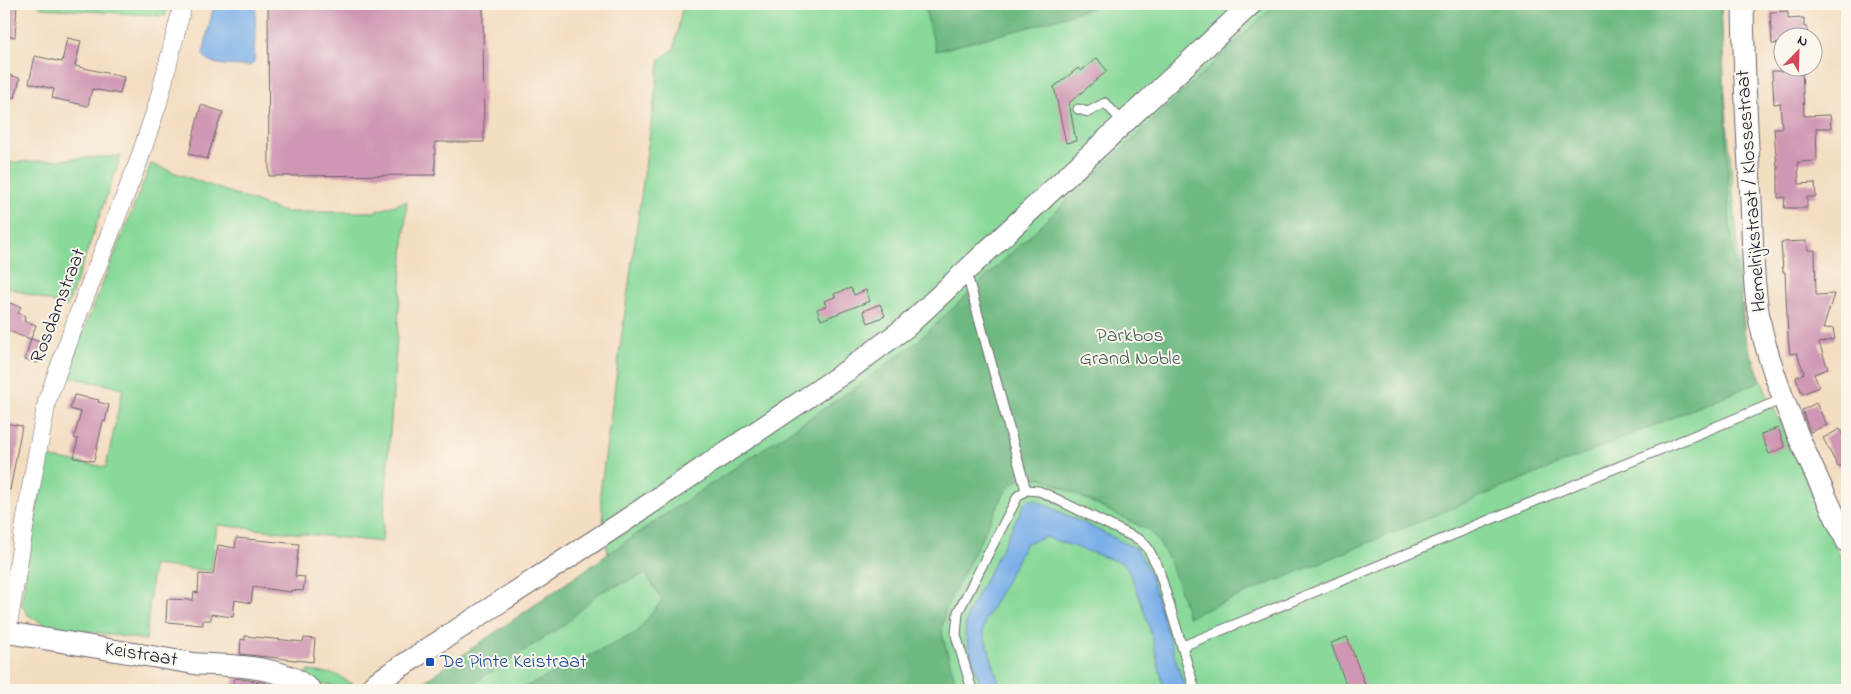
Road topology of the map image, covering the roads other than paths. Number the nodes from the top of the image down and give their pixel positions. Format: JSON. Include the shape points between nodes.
{"nodes":[{"id":1,"x":183,"y":4,"type":"edge"},
{"id":2,"x":1251,"y":4,"type":"edge"},
{"id":3,"x":1743,"y":4,"type":"edge"},
{"id":4,"x":1078,"y":109,"type":"dead end"},
{"id":5,"x":1124,"y":123,"type":"junction"},
{"id":6,"x":966,"y":271,"type":"junction"},
{"id":7,"x":1783,"y":399,"type":"junction"},
{"id":8,"x":1026,"y":490,"type":"junction"},
{"id":9,"x":1847,"y":542,"type":"edge"},
{"id":10,"x":5,"y":632,"type":"edge"},
{"id":11,"x":1183,"y":646,"type":"junction"},
{"id":12,"x":278,"y":674,"type":"junction"},
{"id":13,"x":373,"y":686,"type":"edge"},
{"id":14,"x":293,"y":690,"type":"edge"},
{"id":15,"x":311,"y":690,"type":"edge"},
{"id":16,"x":353,"y":690,"type":"edge"},
{"id":17,"x":972,"y":690,"type":"edge"},
{"id":18,"x":1195,"y":690,"type":"edge"}],
"edges":[{"from":1,"to":10,"type":"street","name":"Rosdamstraat","via":[[139,160],[47,401]]},
{"from":2,"to":5,"type":"street"},
{"from":3,"to":7,"type":"street","name":"Hemelrijkstraat / Klossestraat","via":[[1756,296],[1763,334]]},
{"from":4,"to":5,"type":"lane","via":[[1088,112],[1105,103]]},
{"from":5,"to":6,"type":"street"},
{"from":6,"to":8,"type":"lane"},
{"from":6,"to":13,"type":"street","via":[[906,327],[851,368]]},
{"from":7,"to":9,"type":"street","name":"Hemelrijkstraat / Klossestraat"},
{"from":7,"to":11,"type":"lane"},
{"from":8,"to":11,"type":"lane","via":[[1039,490],[1140,540],[1158,567]]},
{"from":8,"to":17,"type":"lane","via":[[1018,496],[958,612],[956,635]]},
{"from":10,"to":12,"type":"street","name":"Keistraat"},
{"from":11,"to":18,"type":"lane"},
{"from":12,"to":14,"type":"street"},
{"from":12,"to":15,"type":"street","name":"Keistraat","via":[[292,677]]},
{"from":13,"to":16,"type":"street","via":[[365,685]]}]}
